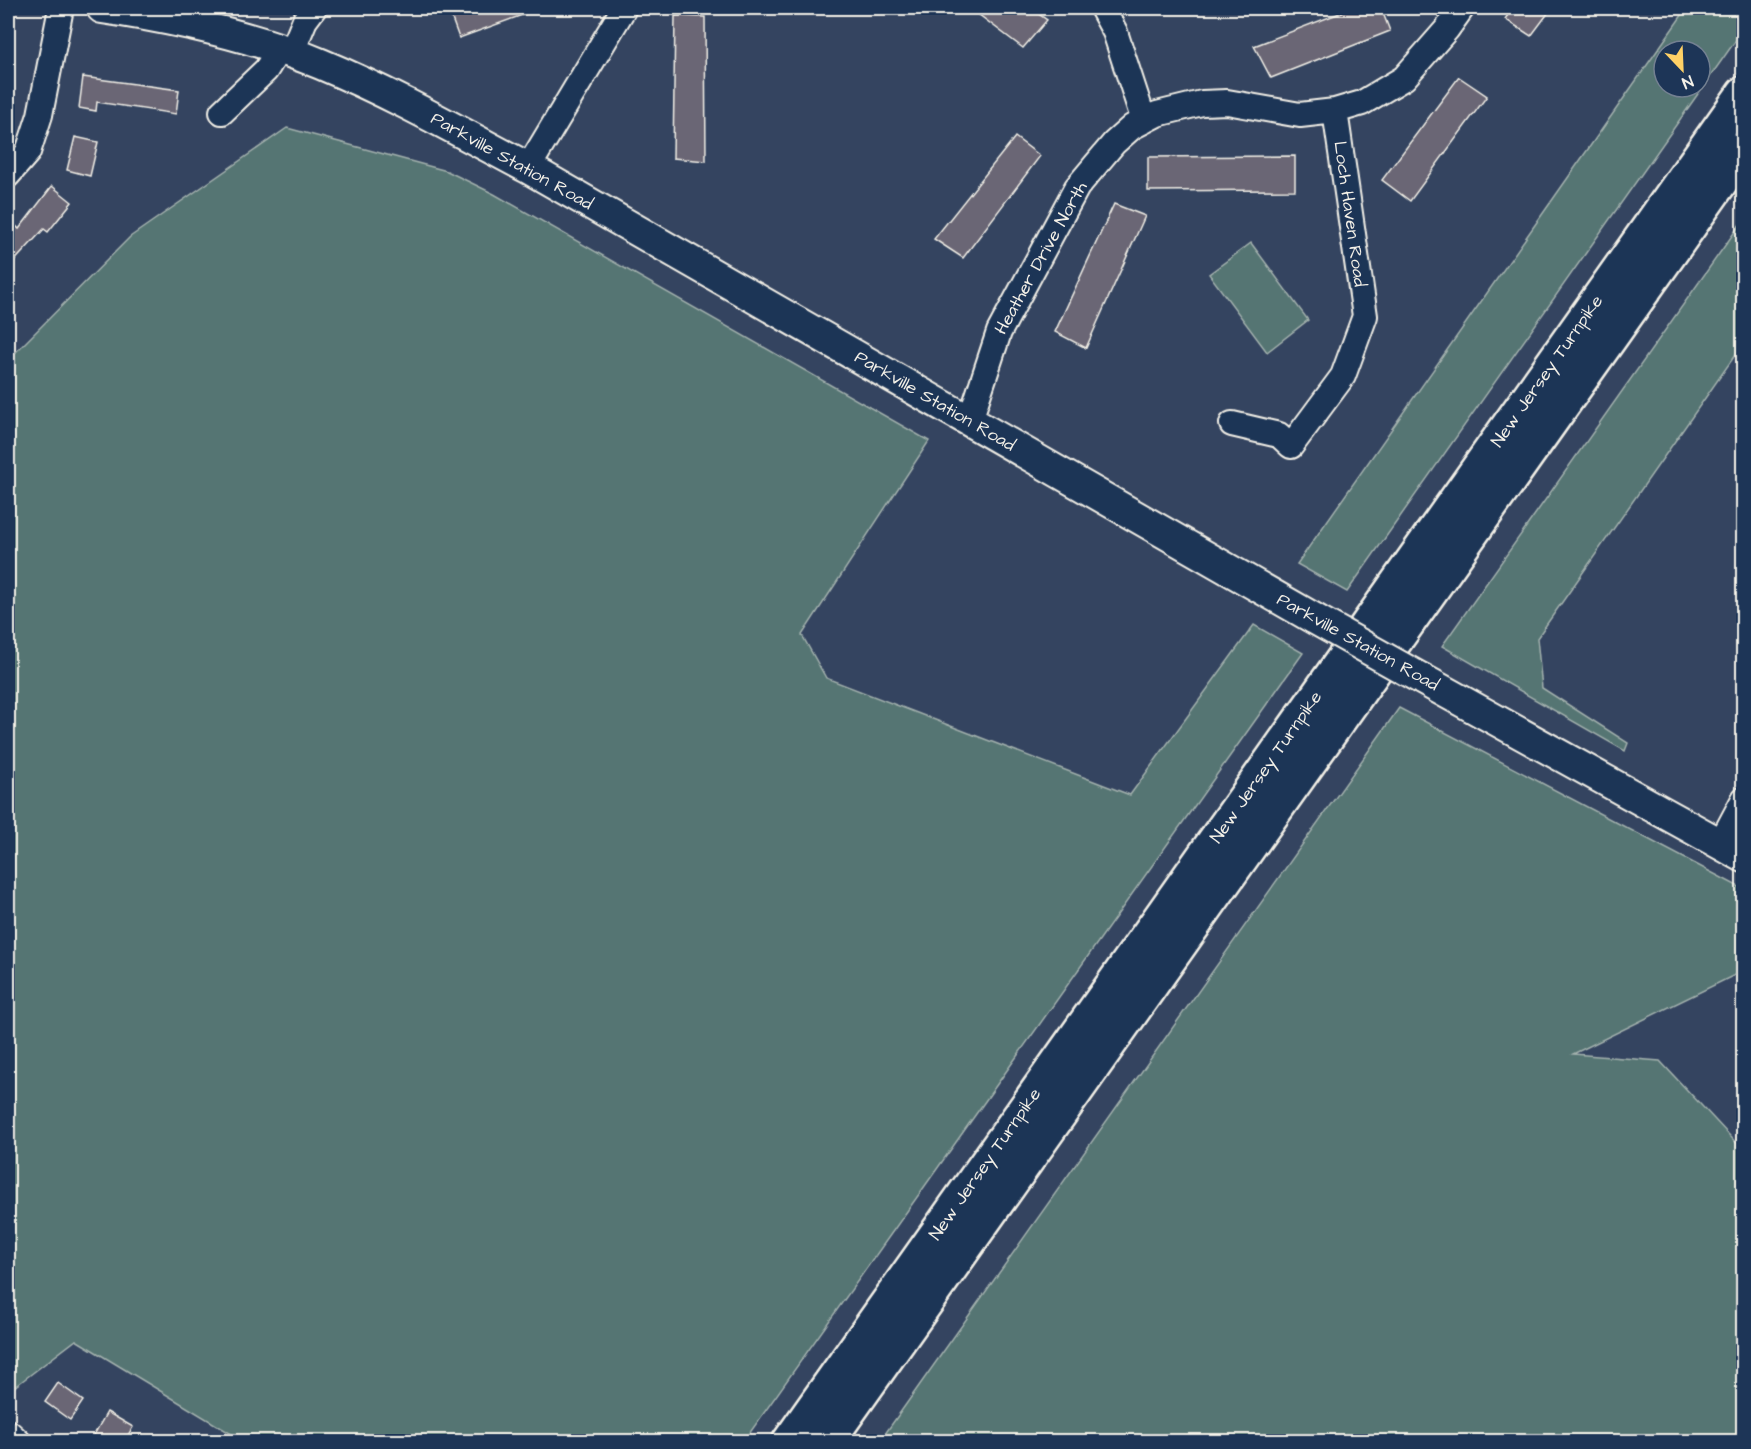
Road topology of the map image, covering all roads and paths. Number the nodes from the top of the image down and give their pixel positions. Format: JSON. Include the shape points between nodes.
{"nodes":[{"id":1,"x":61,"y":8,"type":"edge"},
{"id":2,"x":102,"y":8,"type":"edge"},
{"id":3,"x":314,"y":8,"type":"edge"},
{"id":4,"x":624,"y":8,"type":"edge"},
{"id":5,"x":1102,"y":8,"type":"edge"},
{"id":6,"x":1462,"y":8,"type":"edge"},
{"id":7,"x":285,"y":51,"type":"junction"},
{"id":8,"x":1743,"y":93,"type":"edge"},
{"id":9,"x":1335,"y":111,"type":"junction"},
{"id":10,"x":222,"y":112,"type":"dead end"},
{"id":11,"x":1144,"y":121,"type":"junction"},
{"id":12,"x":1743,"y":149,"type":"edge"},
{"id":13,"x":528,"y":168,"type":"junction"},
{"id":14,"x":8,"y":175,"type":"edge"},
{"id":15,"x":970,"y":420,"type":"junction"},
{"id":16,"x":1232,"y":424,"type":"dead end"},
{"id":17,"x":1743,"y":799,"type":"edge"},
{"id":18,"x":1732,"y":850,"type":"edge"},
{"id":19,"x":8,"y":1432,"type":"edge"},
{"id":20,"x":19,"y":1442,"type":"edge"},
{"id":21,"x":789,"y":1442,"type":"edge"},
{"id":22,"x":826,"y":1442,"type":"edge"}],
"edges":[{"from":1,"to":14,"type":"street","via":[[40,115],[28,152]]},
{"from":2,"to":7,"type":"main road","name":"Parkville Station Road","via":[[213,29]]},
{"from":3,"to":7,"type":"street"},
{"from":4,"to":13,"type":"street"},
{"from":5,"to":11,"type":"street","via":[[1115,32]]},
{"from":6,"to":9,"type":"street","name":"Heather Drive North","via":[[1404,78],[1362,103]]},
{"from":7,"to":10,"type":"street"},
{"from":7,"to":13,"type":"main road","name":"Parkville Station Road","via":[[399,100]]},
{"from":8,"to":21,"type":"highway","name":"New Jersey Turnpike"},
{"from":9,"to":11,"type":"street","name":"Heather Drive North","via":[[1300,114],[1227,102],[1180,107]]},
{"from":9,"to":16,"type":"street","name":"Loch Haven Road","via":[[1365,316],[1343,376],[1291,446],[1279,435]]},
{"from":11,"to":15,"type":"street","name":"Heather Drive North","via":[[1114,143],[1077,187],[999,332]]},
{"from":12,"to":22,"type":"highway","name":"New Jersey Turnpike"},
{"from":13,"to":15,"type":"main road","name":"Parkville Station Road"},
{"from":15,"to":18,"type":"main road","name":"Parkville Station Road","bridge":true,"via":[[1315,619]]},
{"from":17,"to":18,"type":"street"},
{"from":19,"to":20,"type":"street"}]}
